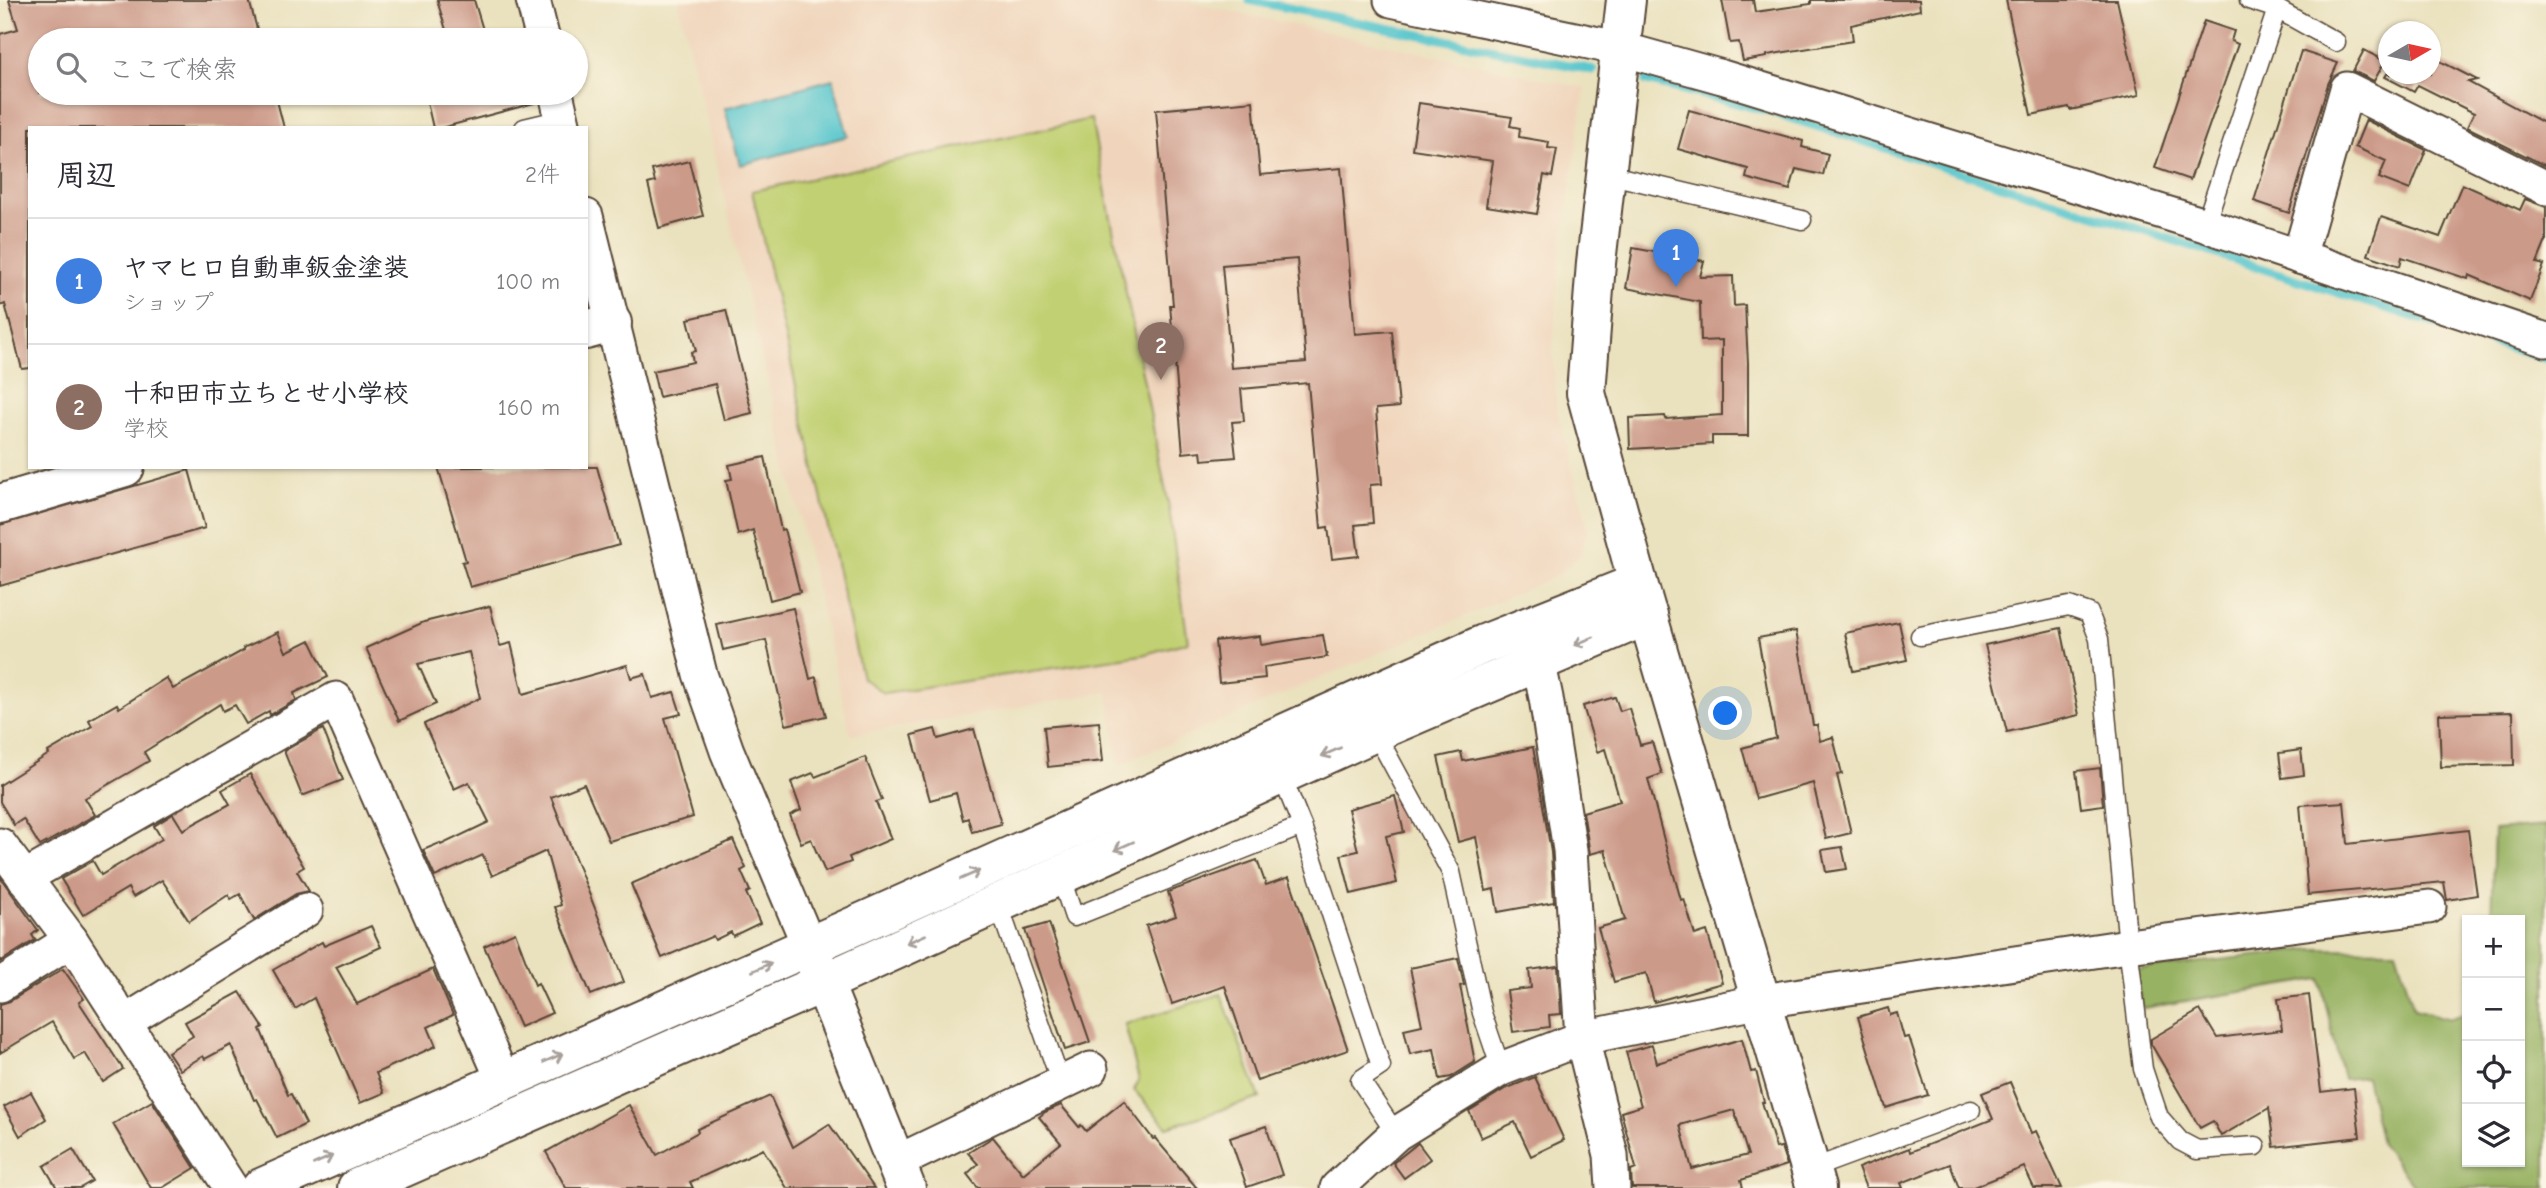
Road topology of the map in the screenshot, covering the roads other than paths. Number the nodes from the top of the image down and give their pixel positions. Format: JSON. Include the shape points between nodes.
{"nodes":[{"id":1,"x":533,"y":0,"type":"edge"},
{"id":2,"x":1391,"y":0,"type":"edge"},
{"id":3,"x":1626,"y":0,"type":"edge"},
{"id":4,"x":2249,"y":0,"type":"edge"},
{"id":5,"x":2277,"y":9,"type":"junction"},
{"id":6,"x":540,"y":28,"type":"edge"},
{"id":7,"x":2336,"y":41,"type":"dead end"},
{"id":8,"x":1622,"y":49,"type":"junction"},
{"id":9,"x":561,"y":113,"type":"edge"},
{"id":10,"x":529,"y":126,"type":"edge"},
{"id":11,"x":1607,"y":174,"type":"junction"},
{"id":12,"x":2546,"y":188,"type":"edge"},
{"id":13,"x":1802,"y":220,"type":"dead end"},
{"id":14,"x":2205,"y":225,"type":"junction"},
{"id":15,"x":588,"y":233,"type":"edge"},
{"id":16,"x":2299,"y":257,"type":"junction"},
{"id":17,"x":599,"y":327,"type":"edge"},
{"id":18,"x":2546,"y":340,"type":"edge"},
{"id":19,"x":118,"y":469,"type":"edge"},
{"id":20,"x":0,"y":504,"type":"edge"},
{"id":21,"x":1643,"y":599,"type":"junction"},
{"id":22,"x":1920,"y":636,"type":"dead end"},
{"id":23,"x":1538,"y":660,"type":"junction"},
{"id":24,"x":1375,"y":732,"type":"junction"},
{"id":25,"x":1282,"y":774,"type":"junction"},
{"id":26,"x":1303,"y":826,"type":"junction"},
{"id":27,"x":0,"y":845,"type":"edge"},
{"id":28,"x":1060,"y":875,"type":"junction"},
{"id":29,"x":24,"y":878,"type":"junction"},
{"id":30,"x":998,"y":903,"type":"junction"},
{"id":31,"x":2429,"y":907,"type":"dead end"},
{"id":32,"x":306,"y":910,"type":"dead end"},
{"id":33,"x":71,"y":940,"type":"junction"},
{"id":34,"x":808,"y":946,"type":"junction"},
{"id":35,"x":2128,"y":947,"type":"junction"},
{"id":36,"x":823,"y":983,"type":"junction"},
{"id":37,"x":0,"y":985,"type":"edge"},
{"id":38,"x":1762,"y":1000,"type":"junction"},
{"id":39,"x":125,"y":1022,"type":"junction"},
{"id":40,"x":1582,"y":1038,"type":"junction"},
{"id":41,"x":1501,"y":1069,"type":"junction"},
{"id":42,"x":1076,"y":1076,"type":"joint"},
{"id":43,"x":503,"y":1080,"type":"junction"},
{"id":44,"x":1971,"y":1110,"type":"dead end"},
{"id":45,"x":1396,"y":1134,"type":"junction"},
{"id":46,"x":2256,"y":1146,"type":"dead end"},
{"id":47,"x":901,"y":1176,"type":"edge"},
{"id":48,"x":1813,"y":1178,"type":"edge"},
{"id":49,"x":231,"y":1188,"type":"edge"},
{"id":50,"x":261,"y":1188,"type":"edge"},
{"id":51,"x":357,"y":1188,"type":"edge"},
{"id":52,"x":1337,"y":1188,"type":"edge"},
{"id":53,"x":1613,"y":1188,"type":"edge"}],
"edges":[{"from":1,"to":6,"type":"street"},
{"from":2,"to":8,"type":"street"},
{"from":3,"to":8,"type":"street"},
{"from":4,"to":5,"type":"lane"},
{"from":5,"to":7,"type":"lane"},
{"from":5,"to":14,"type":"lane"},
{"from":8,"to":11,"type":"street"},
{"from":8,"to":14,"type":"street"},
{"from":9,"to":10,"type":"lane"},
{"from":11,"to":13,"type":"lane"},
{"from":11,"to":21,"type":"street","via":[[1586,393]]},
{"from":12,"to":16,"type":"street","via":[[2347,89]]},
{"from":14,"to":16,"type":"street"},
{"from":15,"to":17,"type":"street"},
{"from":16,"to":18,"type":"street"},
{"from":17,"to":34,"type":"street","via":[[700,674]]},
{"from":19,"to":20,"type":"street"},
{"from":21,"to":23,"type":"street","one_way":true},
{"from":34,"to":21,"type":"street","one_way":true,"via":[[1484,643]]},
{"from":21,"to":38,"type":"street"},
{"from":22,"to":35,"type":"lane","via":[[2069,606],[2089,613],[2099,639]]},
{"from":23,"to":24,"type":"street"},
{"from":23,"to":40,"type":"street","via":[[1570,850]]},
{"from":24,"to":25,"type":"street","one_way":true},
{"from":24,"to":41,"type":"lane","via":[[1451,872],[1482,1013]]},
{"from":25,"to":26,"type":"lane"},
{"from":25,"to":28,"type":"street","one_way":true},
{"from":26,"to":28,"type":"lane","via":[[1074,917]]},
{"from":26,"to":45,"type":"lane","via":[[1381,1066],[1360,1080]]},
{"from":27,"to":29,"type":"street"},
{"from":28,"to":30,"type":"street"},
{"from":29,"to":33,"type":"street"},
{"from":29,"to":43,"type":"street","via":[[336,699]]},
{"from":30,"to":36,"type":"street","one_way":true},
{"from":30,"to":42,"type":"lane"},
{"from":31,"to":35,"type":"street"},
{"from":32,"to":39,"type":"street"},
{"from":33,"to":37,"type":"street"},
{"from":33,"to":39,"type":"street"},
{"from":34,"to":36,"type":"street"},
{"from":43,"to":34,"type":"street","one_way":true},
{"from":35,"to":38,"type":"street"},
{"from":35,"to":46,"type":"lane","via":[[2143,1069],[2160,1117],[2180,1141],[2197,1150]]},
{"from":36,"to":47,"type":"street"},
{"from":36,"to":51,"type":"street"},
{"from":38,"to":40,"type":"street"},
{"from":38,"to":48,"type":"street"},
{"from":39,"to":49,"type":"street"},
{"from":40,"to":41,"type":"street"},
{"from":40,"to":53,"type":"street","via":[[1611,1155]]},
{"from":41,"to":45,"type":"street"},
{"from":42,"to":47,"type":"street"},
{"from":50,"to":43,"type":"street","one_way":true},
{"from":44,"to":48,"type":"lane"},
{"from":45,"to":52,"type":"street"}]}
